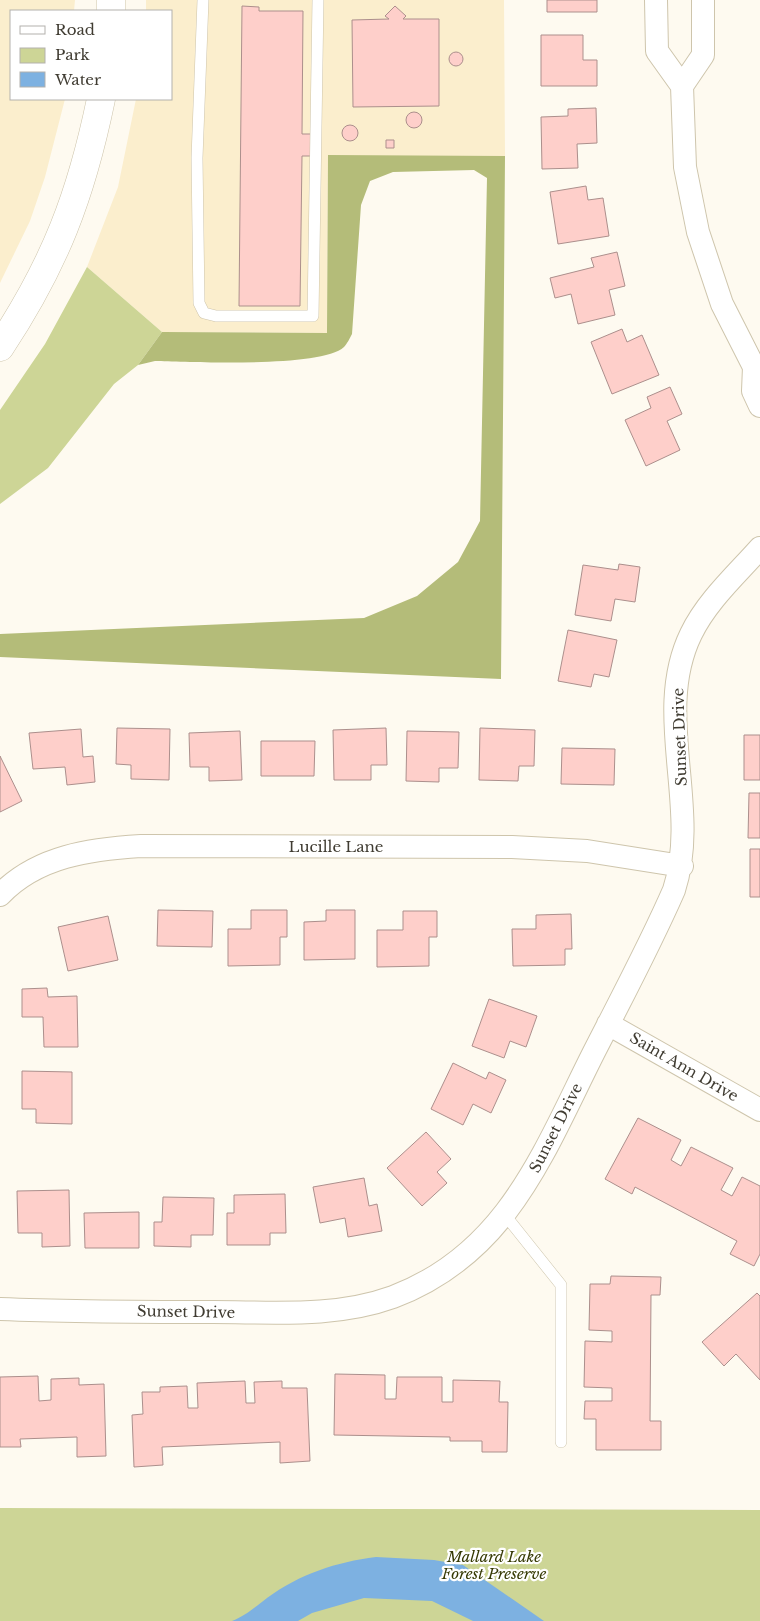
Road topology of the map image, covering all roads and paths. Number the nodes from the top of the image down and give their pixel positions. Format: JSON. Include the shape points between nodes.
{"nodes":[{"id":1,"x":203,"y":0,"type":"edge"},
{"id":2,"x":318,"y":0,"type":"edge"},
{"id":3,"x":656,"y":0,"type":"edge"},
{"id":4,"x":703,"y":0,"type":"edge"},
{"id":5,"x":682,"y":86,"type":"junction"},
{"id":6,"x":101,"y":100,"type":"edge"},
{"id":7,"x":0,"y":347,"type":"edge"},
{"id":8,"x":757,"y":368,"type":"edge"},
{"id":9,"x":760,"y":406,"type":"edge"},
{"id":10,"x":760,"y":548,"type":"edge"},
{"id":11,"x":682,"y":866,"type":"junction"},
{"id":12,"x":0,"y":895,"type":"edge"},
{"id":13,"x":608,"y":1024,"type":"junction"},
{"id":14,"x":760,"y":1110,"type":"edge"},
{"id":15,"x":505,"y":1216,"type":"junction"},
{"id":16,"x":0,"y":1309,"type":"edge"},
{"id":17,"x":561,"y":1442,"type":"dead end"}],
"edges":[{"from":1,"to":2,"type":"lane","via":[[197,158],[199,303],[204,313],[216,316],[313,316]]},
{"from":3,"to":5,"type":"street","via":[[657,51]]},
{"from":4,"to":5,"type":"street","via":[[703,55]]},
{"from":5,"to":8,"type":"street","via":[[685,167],[698,232],[722,304]]},
{"from":6,"to":7,"type":"main road","via":[[90,151],[58,245],[27,307]]},
{"from":8,"to":9,"type":"street","via":[[753,391]]},
{"from":10,"to":11,"type":"street","name":"Sunset Drive","via":[[701,616],[678,672],[676,715],[683,817]]},
{"from":11,"to":12,"type":"street","name":"Lucille Lane","via":[[587,851],[512,847],[141,846],[98,849],[55,859],[30,872]]},
{"from":11,"to":13,"type":"street","name":"Sunset Drive","via":[[668,904]]},
{"from":13,"to":14,"type":"street","name":"Saint Ann Drive"},
{"from":13,"to":15,"type":"street","name":"Sunset Drive","via":[[534,1172]]},
{"from":15,"to":16,"type":"street","name":"Sunset Drive","via":[[470,1252],[433,1278],[391,1298],[344,1310]]},
{"from":15,"to":17,"type":"lane","via":[[561,1285]]}]}
